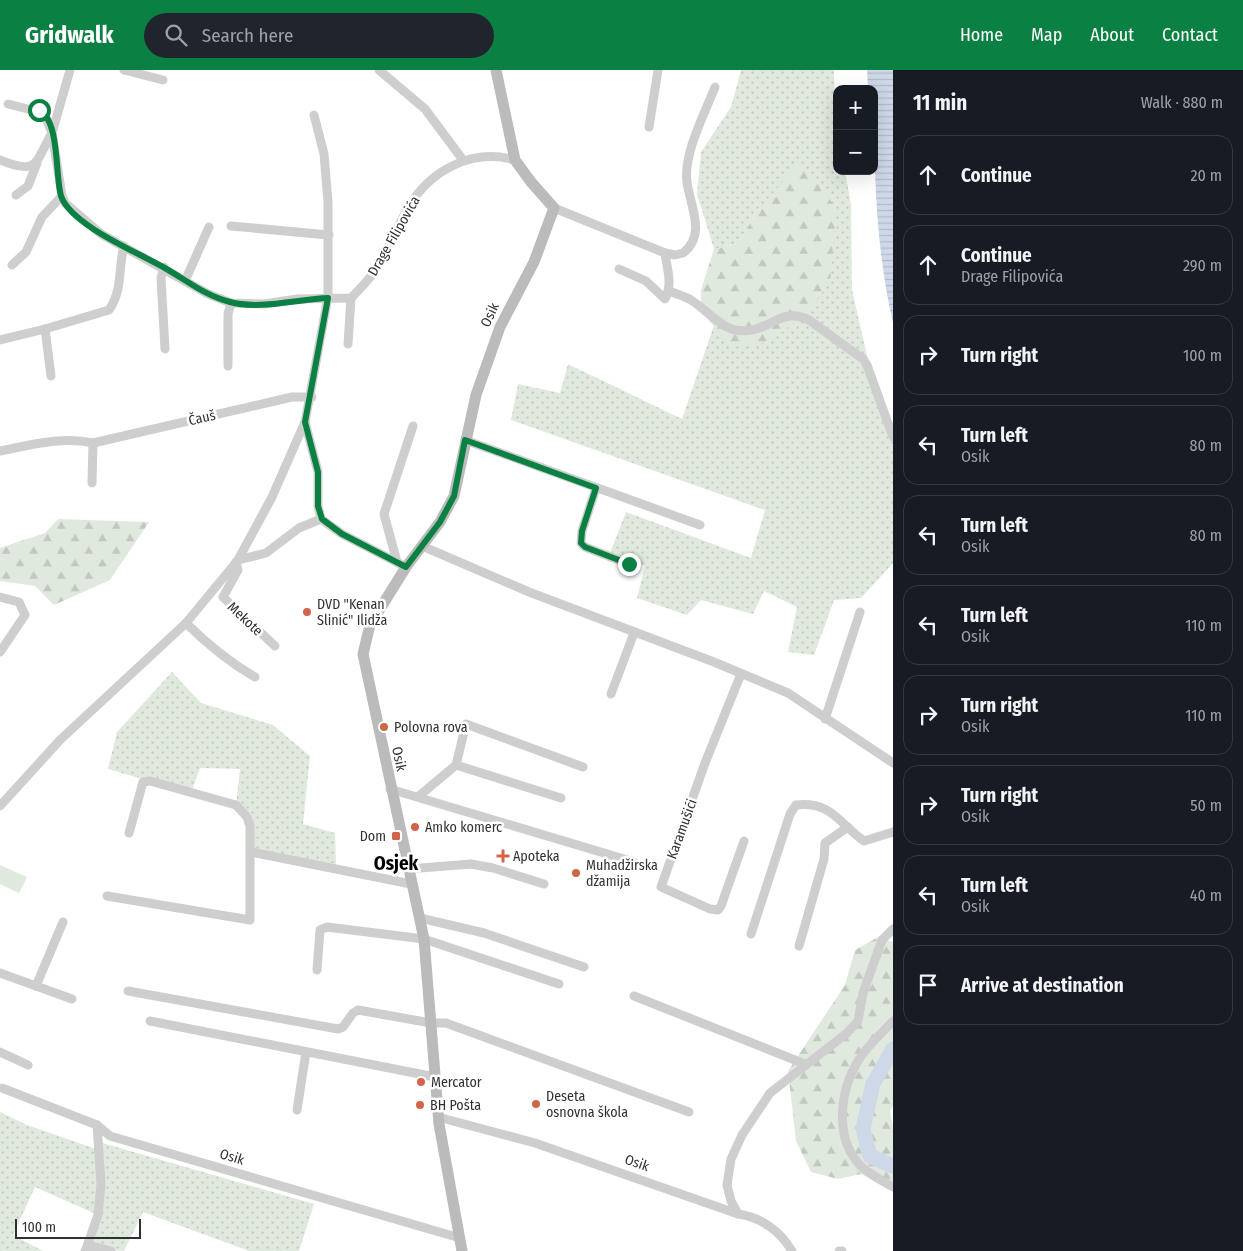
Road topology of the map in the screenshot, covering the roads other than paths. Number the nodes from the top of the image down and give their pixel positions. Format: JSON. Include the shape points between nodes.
{"nodes":[{"id":1,"x":70,"y":70,"type":"edge"},
{"id":2,"x":124,"y":70,"type":"edge"},
{"id":3,"x":379,"y":70,"type":"edge"},
{"id":4,"x":496,"y":70,"type":"edge"},
{"id":5,"x":658,"y":70,"type":"edge"},
{"id":6,"x":163,"y":80,"type":"dead end"},
{"id":7,"x":715,"y":86,"type":"dead end"},
{"id":8,"x":8,"y":104,"type":"dead end"},
{"id":9,"x":314,"y":116,"type":"dead end"},
{"id":10,"x":650,"y":127,"type":"dead end"},
{"id":11,"x":52,"y":133,"type":"junction"},
{"id":12,"x":0,"y":160,"type":"edge"},
{"id":13,"x":464,"y":160,"type":"junction"},
{"id":14,"x":515,"y":160,"type":"junction"},
{"id":15,"x":38,"y":163,"type":"junction"},
{"id":16,"x":16,"y":194,"type":"dead end"},
{"id":17,"x":62,"y":196,"type":"junction"},
{"id":18,"x":554,"y":208,"type":"junction"},
{"id":19,"x":231,"y":226,"type":"dead end"},
{"id":20,"x":209,"y":227,"type":"dead end"},
{"id":21,"x":329,"y":235,"type":"junction"},
{"id":22,"x":124,"y":246,"type":"junction"},
{"id":23,"x":665,"y":253,"type":"junction"},
{"id":24,"x":12,"y":265,"type":"dead end"},
{"id":25,"x":164,"y":267,"type":"junction"},
{"id":26,"x":619,"y":269,"type":"dead end"},
{"id":27,"x":185,"y":281,"type":"junction"},
{"id":28,"x":669,"y":291,"type":"junction"},
{"id":29,"x":328,"y":298,"type":"junction"},
{"id":30,"x":351,"y":298,"type":"junction"},
{"id":31,"x":231,"y":303,"type":"junction"},
{"id":32,"x":46,"y":329,"type":"junction"},
{"id":33,"x":0,"y":340,"type":"edge"},
{"id":34,"x":348,"y":344,"type":"dead end"},
{"id":35,"x":165,"y":349,"type":"dead end"},
{"id":36,"x":228,"y":366,"type":"dead end"},
{"id":37,"x":51,"y":376,"type":"dead end"},
{"id":38,"x":312,"y":396,"type":"junction"},
{"id":39,"x":305,"y":422,"type":"junction"},
{"id":40,"x":413,"y":426,"type":"dead end"},
{"id":41,"x":893,"y":437,"type":"edge"},
{"id":42,"x":465,"y":440,"type":"junction"},
{"id":43,"x":93,"y":443,"type":"junction"},
{"id":44,"x":0,"y":450,"type":"edge"},
{"id":45,"x":92,"y":483,"type":"dead end"},
{"id":46,"x":596,"y":488,"type":"junction"},
{"id":47,"x":322,"y":519,"type":"junction"},
{"id":48,"x":700,"y":525,"type":"dead end"},
{"id":49,"x":422,"y":546,"type":"junction"},
{"id":50,"x":237,"y":561,"type":"junction"},
{"id":51,"x":629,"y":564,"type":"dead end"},
{"id":52,"x":401,"y":565,"type":"junction"},
{"id":53,"x":0,"y":597,"type":"edge"},
{"id":54,"x":860,"y":612,"type":"dead end"},
{"id":55,"x":186,"y":623,"type":"junction"},
{"id":56,"x":634,"y":633,"type":"junction"},
{"id":57,"x":275,"y":646,"type":"dead end"},
{"id":58,"x":0,"y":652,"type":"edge"},
{"id":59,"x":741,"y":674,"type":"junction"},
{"id":60,"x":256,"y":677,"type":"dead end"},
{"id":61,"x":611,"y":694,"type":"dead end"},
{"id":62,"x":825,"y":719,"type":"junction"},
{"id":63,"x":893,"y":763,"type":"edge"},
{"id":64,"x":456,"y":765,"type":"junction"},
{"id":65,"x":582,"y":767,"type":"dead end"},
{"id":66,"x":390,"y":789,"type":"junction"},
{"id":67,"x":419,"y":796,"type":"junction"},
{"id":68,"x":561,"y":798,"type":"dead end"},
{"id":69,"x":0,"y":806,"type":"edge"},
{"id":70,"x":848,"y":827,"type":"junction"},
{"id":71,"x":893,"y":832,"type":"edge"},
{"id":72,"x":128,"y":833,"type":"dead end"},
{"id":73,"x":744,"y":841,"type":"dead end"},
{"id":74,"x":251,"y":852,"type":"junction"},
{"id":75,"x":634,"y":862,"type":"dead end"},
{"id":76,"x":408,"y":869,"type":"junction"},
{"id":77,"x":411,"y":884,"type":"junction"},
{"id":78,"x":544,"y":884,"type":"dead end"},
{"id":79,"x":107,"y":896,"type":"dead end"},
{"id":80,"x":420,"y":918,"type":"junction"},
{"id":81,"x":63,"y":922,"type":"dead end"},
{"id":82,"x":893,"y":929,"type":"edge"},
{"id":83,"x":752,"y":934,"type":"dead end"},
{"id":84,"x":424,"y":939,"type":"junction"},
{"id":85,"x":799,"y":946,"type":"dead end"},
{"id":86,"x":584,"y":967,"type":"dead end"},
{"id":87,"x":317,"y":970,"type":"dead end"},
{"id":88,"x":0,"y":973,"type":"edge"},
{"id":89,"x":559,"y":984,"type":"dead end"},
{"id":90,"x":36,"y":986,"type":"junction"},
{"id":91,"x":128,"y":991,"type":"dead end"},
{"id":92,"x":634,"y":996,"type":"dead end"},
{"id":93,"x":72,"y":999,"type":"dead end"},
{"id":94,"x":150,"y":1021,"type":"dead end"},
{"id":95,"x":893,"y":1021,"type":"edge"},
{"id":96,"x":431,"y":1023,"type":"junction"},
{"id":97,"x":0,"y":1052,"type":"edge"},
{"id":98,"x":306,"y":1052,"type":"junction"},
{"id":99,"x":805,"y":1064,"type":"junction"},
{"id":100,"x":28,"y":1065,"type":"dead end"},
{"id":101,"x":435,"y":1077,"type":"junction"},
{"id":102,"x":2,"y":1088,"type":"dead end"},
{"id":103,"x":298,"y":1110,"type":"dead end"},
{"id":104,"x":689,"y":1112,"type":"dead end"},
{"id":105,"x":438,"y":1117,"type":"junction"},
{"id":106,"x":97,"y":1125,"type":"junction"},
{"id":107,"x":893,"y":1187,"type":"edge"},
{"id":108,"x":738,"y":1214,"type":"junction"},
{"id":109,"x":460,"y":1238,"type":"junction"},
{"id":110,"x":86,"y":1250,"type":"edge"},
{"id":111,"x":111,"y":1251,"type":"edge"},
{"id":112,"x":462,"y":1251,"type":"edge"},
{"id":113,"x":792,"y":1251,"type":"edge"}],
"edges":[{"from":1,"to":11,"type":"street"},
{"from":2,"to":6,"type":"street"},
{"from":3,"to":13,"type":"street","via":[[425,109]]},
{"from":4,"to":14,"type":"main road"},
{"from":5,"to":10,"type":"street"},
{"from":7,"to":23,"type":"street","via":[[686,166],[696,216],[695,237],[683,253]]},
{"from":8,"to":11,"type":"street","via":[[44,113]]},
{"from":9,"to":21,"type":"street","via":[[324,154]]},
{"from":11,"to":15,"type":"street"},
{"from":11,"to":17,"type":"street"},
{"from":12,"to":15,"type":"street","via":[[18,166]]},
{"from":13,"to":14,"type":"street","name":"Drage Filipovića","via":[[502,156]]},
{"from":13,"to":30,"type":"street","name":"Drage Filipovića","via":[[423,188],[409,206],[378,266]]},
{"from":14,"to":18,"type":"main road"},
{"from":15,"to":16,"type":"street","via":[[28,186]]},
{"from":17,"to":22,"type":"street","via":[[82,220]]},
{"from":17,"to":24,"type":"street","via":[[42,217],[26,252]]},
{"from":18,"to":23,"type":"street"},
{"from":18,"to":42,"type":"main road","name":"Osik","via":[[534,262],[500,327],[476,396]]},
{"from":19,"to":21,"type":"street"},
{"from":20,"to":27,"type":"street"},
{"from":21,"to":29,"type":"street"},
{"from":22,"to":25,"type":"street"},
{"from":22,"to":32,"type":"street","via":[[120,285],[109,310]]},
{"from":23,"to":28,"type":"street"},
{"from":25,"to":27,"type":"street"},
{"from":25,"to":35,"type":"street","via":[[161,278]]},
{"from":26,"to":28,"type":"street","via":[[646,282],[665,299]]},
{"from":27,"to":31,"type":"street"},
{"from":28,"to":41,"type":"street","via":[[690,300],[733,330],[759,330],[781,317],[801,316],[809,320],[863,359]]},
{"from":29,"to":30,"type":"street"},
{"from":29,"to":31,"type":"street","via":[[264,304]]},
{"from":29,"to":38,"type":"street"},
{"from":30,"to":34,"type":"street"},
{"from":31,"to":36,"type":"street"},
{"from":32,"to":33,"type":"street"},
{"from":32,"to":37,"type":"street"},
{"from":38,"to":39,"type":"street"},
{"from":38,"to":43,"type":"street","name":"Čauš","via":[[292,397]]},
{"from":39,"to":47,"type":"street","via":[[318,472],[318,506]]},
{"from":39,"to":50,"type":"street","via":[[272,497]]},
{"from":40,"to":52,"type":"street","via":[[384,514]]},
{"from":42,"to":46,"type":"street"},
{"from":42,"to":49,"type":"main road","name":"Osik","via":[[454,496]]},
{"from":43,"to":44,"type":"street","name":"Čauš","via":[[59,440]]},
{"from":43,"to":45,"type":"street"},
{"from":46,"to":48,"type":"street"},
{"from":46,"to":51,"type":"street","via":[[581,543]]},
{"from":47,"to":50,"type":"street","via":[[299,528],[266,554]]},
{"from":47,"to":52,"type":"street","via":[[342,534]]},
{"from":49,"to":52,"type":"main road","name":"Osik"},
{"from":49,"to":56,"type":"street"},
{"from":50,"to":55,"type":"street"},
{"from":50,"to":57,"type":"street","name":"Mekote","via":[[238,570],[224,597]]},
{"from":52,"to":66,"type":"main road","name":"Osik","via":[[370,625],[363,654]]},
{"from":53,"to":58,"type":"street","via":[[18,602],[25,615]]},
{"from":54,"to":62,"type":"street"},
{"from":55,"to":60,"type":"street","via":[[233,664]]},
{"from":55,"to":69,"type":"street","via":[[60,740]]},
{"from":56,"to":59,"type":"street"},
{"from":56,"to":61,"type":"street"},
{"from":59,"to":62,"type":"street","via":[[788,693]]},
{"from":59,"to":73,"type":"street","name":"Karamušići","via":[[661,887],[718,910]]},
{"from":62,"to":63,"type":"street"},
{"from":64,"to":65,"type":"street","via":[[466,724]]},
{"from":64,"to":67,"type":"street"},
{"from":64,"to":68,"type":"street"},
{"from":66,"to":67,"type":"street","name":"Osik"},
{"from":66,"to":76,"type":"main road","name":"Osik"},
{"from":67,"to":75,"type":"street","name":"Osik"},
{"from":70,"to":71,"type":"street","via":[[864,841]]},
{"from":70,"to":83,"type":"street","via":[[834,812],[801,804],[793,807]]},
{"from":70,"to":85,"type":"street","via":[[824,843],[824,858]]},
{"from":72,"to":74,"type":"street","via":[[139,789],[143,782],[150,781],[236,806],[247,817],[250,826]]},
{"from":74,"to":77,"type":"street"},
{"from":74,"to":79,"type":"street","via":[[250,920]]},
{"from":76,"to":77,"type":"main road","name":"Osik"},
{"from":76,"to":78,"type":"street","via":[[472,864]]},
{"from":77,"to":80,"type":"main road","name":"Osik"},
{"from":80,"to":84,"type":"main road","name":"Osik"},
{"from":80,"to":86,"type":"street","via":[[484,932]]},
{"from":81,"to":90,"type":"street"},
{"from":82,"to":99,"type":"street","via":[[882,940],[863,993],[858,1021]]},
{"from":84,"to":87,"type":"street","via":[[323,927],[320,930]]},
{"from":84,"to":89,"type":"street"},
{"from":84,"to":96,"type":"main road","name":"Osik"},
{"from":88,"to":90,"type":"street"},
{"from":90,"to":93,"type":"street"},
{"from":91,"to":96,"type":"street","via":[[338,1028],[343,1028],[358,1010]]},
{"from":92,"to":99,"type":"street"},
{"from":94,"to":98,"type":"street"},
{"from":95,"to":107,"type":"street","via":[[851,1072],[842,1112],[844,1131],[855,1159]]},
{"from":96,"to":101,"type":"main road","name":"Osik"},
{"from":96,"to":104,"type":"street","via":[[446,1023]]},
{"from":97,"to":100,"type":"street"},
{"from":98,"to":101,"type":"street"},
{"from":98,"to":103,"type":"street"},
{"from":99,"to":108,"type":"street","via":[[770,1093],[731,1158],[727,1185]]},
{"from":101,"to":105,"type":"main road","name":"Osik"},
{"from":102,"to":106,"type":"street","name":"Osik"},
{"from":105,"to":108,"type":"street","name":"Osik","via":[[535,1143]]},
{"from":105,"to":109,"type":"main road","name":"Osik"},
{"from":106,"to":109,"type":"street","name":"Osik","via":[[110,1136]]},
{"from":106,"to":110,"type":"street","via":[[101,1184],[98,1215]]},
{"from":108,"to":113,"type":"street","via":[[752,1216],[768,1225]]},
{"from":109,"to":112,"type":"main road","name":"Osik"},
{"from":110,"to":111,"type":"street","via":[[99,1247]]}]}
